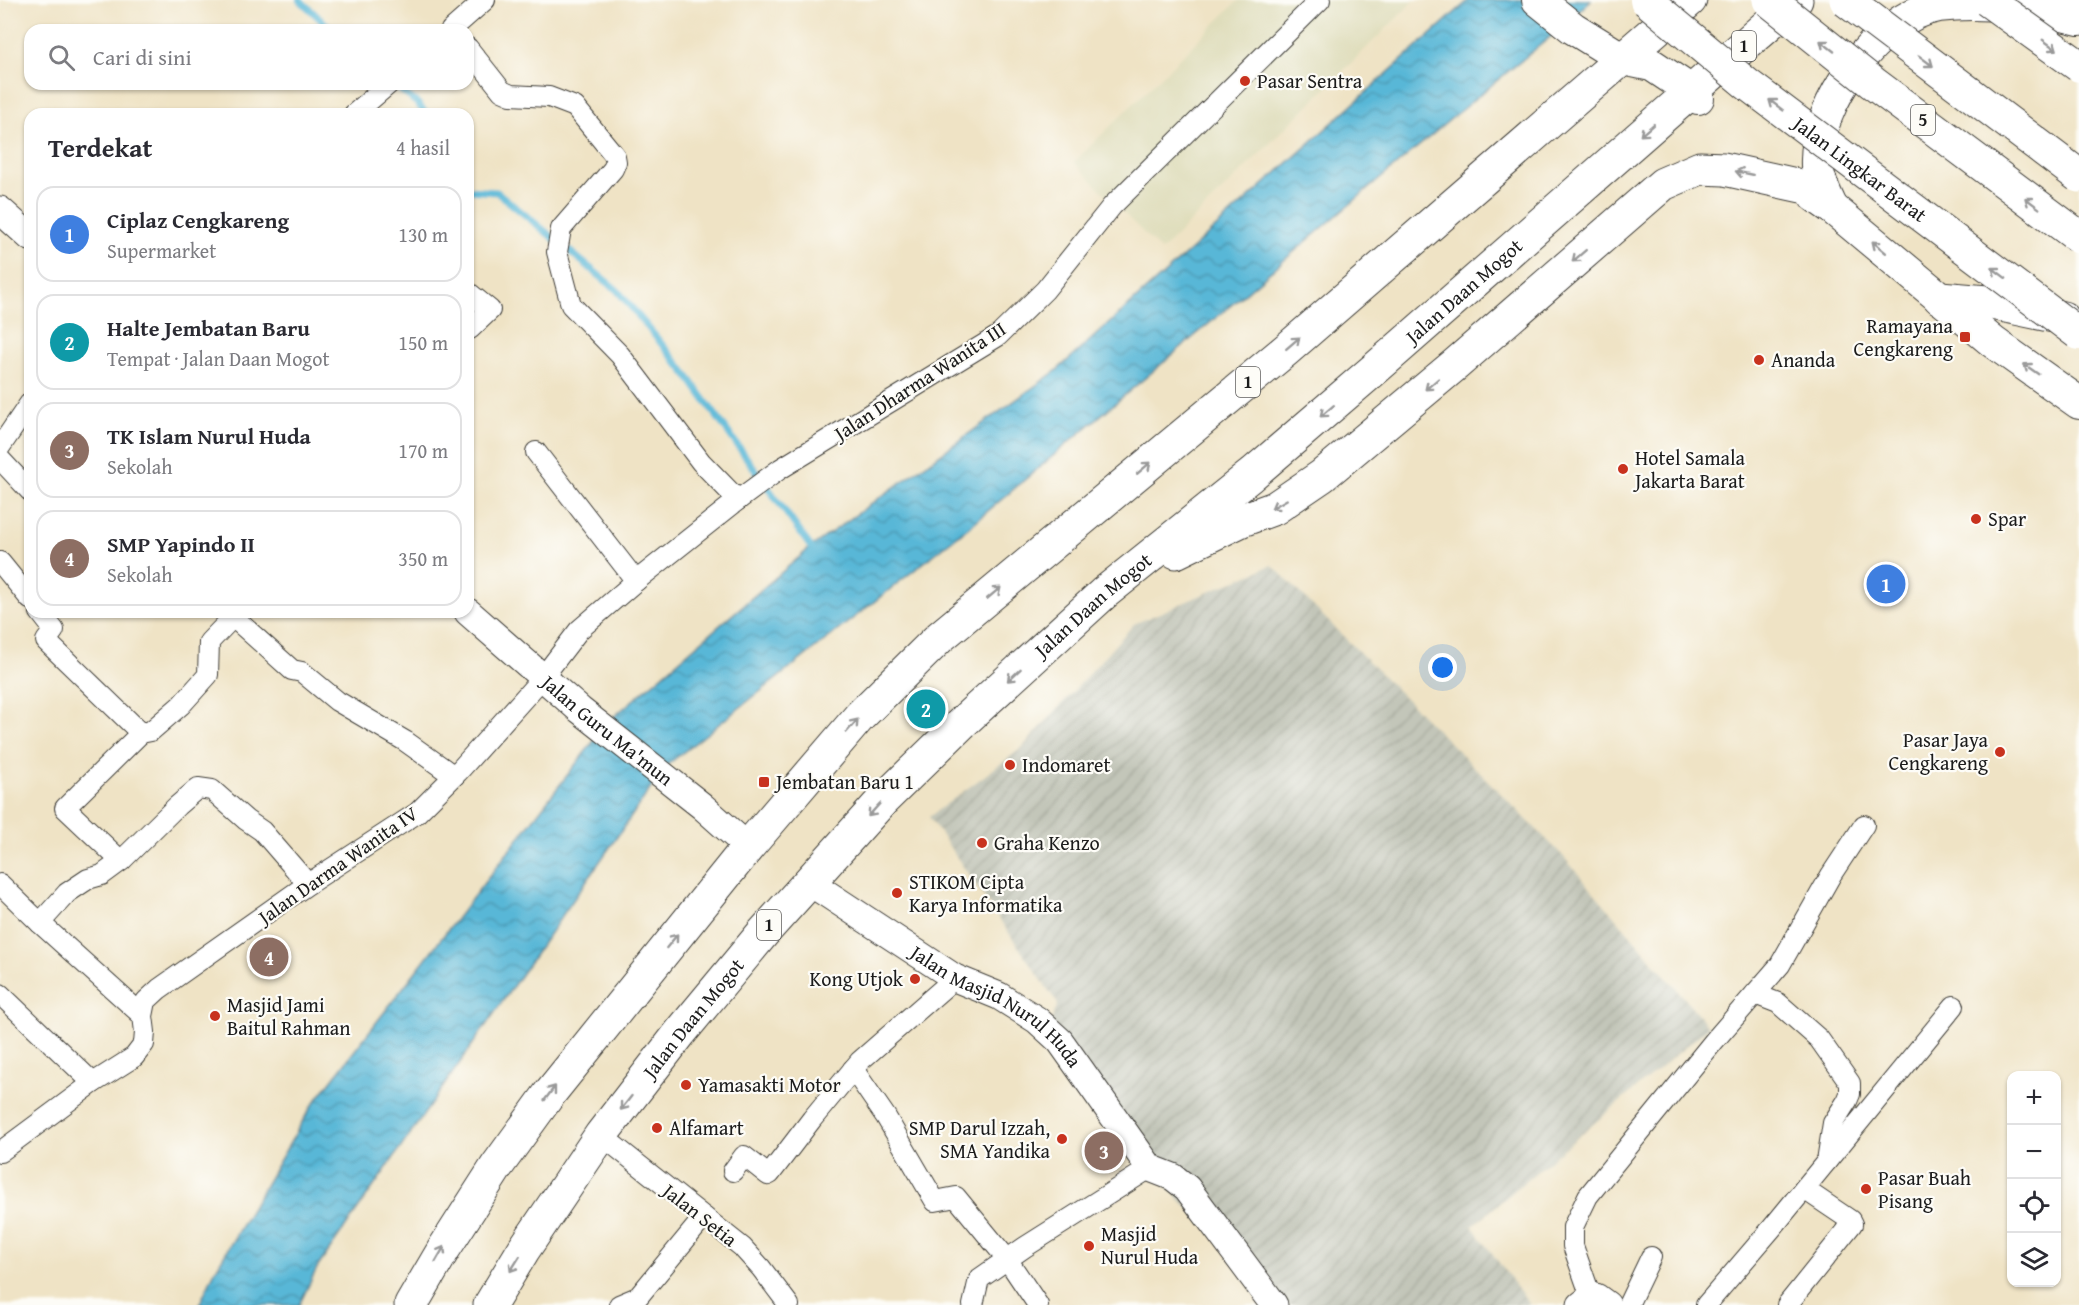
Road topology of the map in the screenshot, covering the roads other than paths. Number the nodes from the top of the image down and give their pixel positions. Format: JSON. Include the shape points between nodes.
{"nodes":[{"id":1,"x":485,"y":0,"type":"edge"},
{"id":2,"x":1320,"y":0,"type":"edge"},
{"id":3,"x":1538,"y":0,"type":"edge"},
{"id":4,"x":1646,"y":0,"type":"edge"},
{"id":5,"x":1690,"y":0,"type":"edge"},
{"id":6,"x":1769,"y":0,"type":"edge"},
{"id":7,"x":1796,"y":0,"type":"edge"},
{"id":8,"x":1846,"y":0,"type":"edge"},
{"id":9,"x":1987,"y":0,"type":"edge"},
{"id":10,"x":2066,"y":0,"type":"edge"},
{"id":11,"x":2079,"y":17,"type":"edge"},
{"id":12,"x":459,"y":24,"type":"edge"},
{"id":13,"x":474,"y":56,"type":"edge"},
{"id":14,"x":1623,"y":59,"type":"junction"},
{"id":15,"x":2079,"y":66,"type":"edge"},
{"id":16,"x":383,"y":90,"type":"edge"},
{"id":17,"x":1694,"y":95,"type":"junction"},
{"id":18,"x":361,"y":108,"type":"edge"},
{"id":19,"x":2079,"y":176,"type":"edge"},
{"id":20,"x":1801,"y":186,"type":"joint"},
{"id":21,"x":1832,"y":208,"type":"junction"},
{"id":22,"x":0,"y":210,"type":"edge"},
{"id":23,"x":24,"y":232,"type":"edge"},
{"id":24,"x":2079,"y":237,"type":"edge"},
{"id":25,"x":474,"y":297,"type":"edge"},
{"id":26,"x":1940,"y":298,"type":"junction"},
{"id":27,"x":2079,"y":322,"type":"edge"},
{"id":28,"x":474,"y":325,"type":"edge"},
{"id":29,"x":2079,"y":334,"type":"edge"},
{"id":30,"x":1376,"y":368,"type":"junction"},
{"id":31,"x":2079,"y":402,"type":"edge"},
{"id":32,"x":24,"y":412,"type":"edge"},
{"id":33,"x":0,"y":447,"type":"edge"},
{"id":34,"x":1355,"y":449,"type":"junction"},
{"id":35,"x":536,"y":452,"type":"dead end"},
{"id":36,"x":0,"y":459,"type":"edge"},
{"id":37,"x":24,"y":485,"type":"edge"},
{"id":38,"x":738,"y":500,"type":"junction"},
{"id":39,"x":0,"y":562,"type":"edge"},
{"id":40,"x":636,"y":581,"type":"junction"},
{"id":41,"x":24,"y":591,"type":"edge"},
{"id":42,"x":1104,"y":593,"type":"junction"},
{"id":43,"x":474,"y":617,"type":"edge"},
{"id":44,"x":45,"y":618,"type":"edge"},
{"id":45,"x":232,"y":618,"type":"edge"},
{"id":46,"x":238,"y":618,"type":"edge"},
{"id":47,"x":543,"y":678,"type":"junction"},
{"id":48,"x":141,"y":733,"type":"junction"},
{"id":49,"x":454,"y":776,"type":"junction"},
{"id":50,"x":1864,"y":825,"type":"dead end"},
{"id":51,"x":747,"y":847,"type":"junction"},
{"id":52,"x":122,"y":861,"type":"junction"},
{"id":53,"x":809,"y":882,"type":"junction"},
{"id":54,"x":0,"y":884,"type":"edge"},
{"id":55,"x":308,"y":884,"type":"junction"},
{"id":56,"x":40,"y":923,"type":"junction"},
{"id":57,"x":955,"y":978,"type":"junction"},
{"id":58,"x":0,"y":994,"type":"edge"},
{"id":59,"x":1755,"y":994,"type":"junction"},
{"id":60,"x":1954,"y":1006,"type":"dead end"},
{"id":61,"x":143,"y":1016,"type":"junction"},
{"id":62,"x":853,"y":1070,"type":"junction"},
{"id":63,"x":93,"y":1083,"type":"junction"},
{"id":64,"x":601,"y":1135,"type":"junction"},
{"id":65,"x":0,"y":1152,"type":"edge"},
{"id":66,"x":1827,"y":1162,"type":"junction"},
{"id":67,"x":1150,"y":1168,"type":"junction"},
{"id":68,"x":733,"y":1171,"type":"dead end"},
{"id":69,"x":1804,"y":1189,"type":"junction"},
{"id":70,"x":704,"y":1217,"type":"junction"},
{"id":71,"x":1651,"y":1257,"type":"dead end"},
{"id":72,"x":1007,"y":1259,"type":"junction"},
{"id":73,"x":1593,"y":1302,"type":"edge"},
{"id":74,"x":411,"y":1305,"type":"edge"},
{"id":75,"x":490,"y":1305,"type":"edge"},
{"id":76,"x":619,"y":1305,"type":"edge"},
{"id":77,"x":789,"y":1305,"type":"edge"},
{"id":78,"x":973,"y":1305,"type":"edge"},
{"id":79,"x":1038,"y":1305,"type":"edge"},
{"id":80,"x":1274,"y":1305,"type":"edge"},
{"id":81,"x":1628,"y":1305,"type":"edge"},
{"id":82,"x":1706,"y":1305,"type":"edge"},
{"id":83,"x":1787,"y":1305,"type":"edge"}],
"edges":[{"from":1,"to":12,"type":"street"},
{"from":2,"to":38,"type":"street","name":"Jalan Dharma Wanita III","via":[[1112,206],[1045,290],[998,336]]},
{"from":3,"to":14,"type":"main road","via":[[1573,28]]},
{"from":29,"to":4,"type":"main road","name":"Jalan Lingkar Barat","one_way":true,"bridge":true,"via":[[1747,84]]},
{"from":5,"to":14,"type":"highway","number":"1"},
{"from":24,"to":6,"type":"highway","number":"5","one_way":true,"bridge":true},
{"from":7,"to":17,"type":"highway","name":"Jalan Daan Mogot","number":"1"},
{"from":8,"to":19,"type":"highway","one_way":true,"bridge":true},
{"from":9,"to":15,"type":"main road","one_way":true,"bridge":true},
{"from":10,"to":11,"type":"highway"},
{"from":11,"to":21,"type":"main road","via":[[1970,4],[1937,6],[1908,17],[1877,41],[1849,72],[1824,120],[1817,166]]},
{"from":13,"to":38,"type":"street","via":[[502,91],[549,98],[575,107],[615,156],[613,170],[561,229],[557,252],[571,305],[620,355],[701,462]]},
{"from":14,"to":17,"type":"main road","via":[[1652,65]]},
{"from":51,"to":14,"type":"highway","number":"1","one_way":true,"via":[[860,716],[940,638],[1286,350]]},
{"from":16,"to":18,"type":"street"},
{"from":17,"to":30,"type":"highway","name":"Jalan Daan Mogot","number":"1","one_way":true},
{"from":20,"to":21,"type":"main road"},
{"from":20,"to":34,"type":"highway","one_way":true,"via":[[1724,169],[1700,168],[1663,184]]},
{"from":26,"to":21,"type":"main road","one_way":true},
{"from":22,"to":23,"type":"street"},
{"from":25,"to":28,"type":"street","via":[[490,310]]},
{"from":26,"to":27,"type":"highway","via":[[1987,302]]},
{"from":31,"to":26,"type":"main road","one_way":true,"via":[[1993,342]]},
{"from":30,"to":34,"type":"highway"},
{"from":30,"to":42,"type":"highway","name":"Jalan Daan Mogot","number":"1","one_way":true},
{"from":32,"to":33,"type":"street"},
{"from":34,"to":42,"type":"highway","one_way":true,"via":[[1275,508],[1182,549]]},
{"from":35,"to":40,"type":"street"},
{"from":36,"to":37,"type":"street"},
{"from":38,"to":40,"type":"street","name":"Jalan Dharma Wanita III"},
{"from":39,"to":41,"type":"street"},
{"from":40,"to":47,"type":"street","name":"Jalan Dharma Wanita III","via":[[579,630]]},
{"from":42,"to":53,"type":"highway","name":"Jalan Daan Mogot","number":"1","one_way":true,"via":[[890,793]]},
{"from":43,"to":47,"type":"street","name":"Jalan Guru Ma'mun"},
{"from":44,"to":48,"type":"street","via":[[54,630],[46,641]]},
{"from":45,"to":48,"type":"street","via":[[209,642],[208,675],[182,705],[151,731]]},
{"from":46,"to":49,"type":"street","via":[[292,670],[302,672],[337,701],[405,741]]},
{"from":47,"to":49,"type":"street","name":"Jalan Darma Wanita IV"},
{"from":47,"to":51,"type":"street","name":"Jalan Guru Ma'mun"},
{"from":48,"to":52,"type":"street","via":[[65,808]]},
{"from":49,"to":55,"type":"street","name":"Jalan Darma Wanita IV","via":[[417,813]]},
{"from":50,"to":59,"type":"street","via":[[1780,965]]},
{"from":74,"to":51,"type":"highway","number":"1","one_way":true,"via":[[473,1202],[536,1111]]},
{"from":52,"to":55,"type":"street","via":[[177,806],[198,788],[204,788],[213,790],[262,831]]},
{"from":52,"to":56,"type":"street","via":[[67,893]]},
{"from":53,"to":57,"type":"street","name":"Jalan Masjid Nurul Huda"},
{"from":53,"to":64,"type":"highway","name":"Jalan Daan Mogot","number":"1","one_way":true,"via":[[680,1033]]},
{"from":54,"to":56,"type":"street"},
{"from":55,"to":61,"type":"street","name":"Jalan Darma Wanita IV","via":[[159,989],[146,1001]]},
{"from":56,"to":61,"type":"street"},
{"from":57,"to":62,"type":"street"},
{"from":57,"to":67,"type":"street","name":"Jalan Masjid Nurul Huda","via":[[999,996],[1037,1020],[1060,1041]]},
{"from":58,"to":63,"type":"street"},
{"from":59,"to":66,"type":"street","via":[[1779,1003],[1819,1039],[1850,1083],[1850,1094],[1831,1132]]},
{"from":59,"to":73,"type":"street","via":[[1588,1196],[1573,1227],[1573,1246]]},
{"from":60,"to":66,"type":"street"},
{"from":61,"to":63,"type":"street","name":"Jalan Darma Wanita IV","via":[[144,1044],[134,1057]]},
{"from":62,"to":68,"type":"street","via":[[770,1174],[744,1156]]},
{"from":62,"to":72,"type":"street","via":[[886,1117],[935,1201],[956,1197]]},
{"from":63,"to":65,"type":"street","name":"Jalan Darma Wanita IV"},
{"from":64,"to":70,"type":"street","name":"Jalan Setia"},
{"from":64,"to":75,"type":"highway","name":"Jalan Daan Mogot","number":"1","one_way":true},
{"from":66,"to":69,"type":"street"},
{"from":67,"to":72,"type":"street"},
{"from":67,"to":80,"type":"street","via":[[1173,1177],[1187,1188]]},
{"from":69,"to":82,"type":"street"},
{"from":69,"to":83,"type":"street","via":[[1851,1224]]},
{"from":70,"to":76,"type":"street","via":[[638,1297]]},
{"from":70,"to":77,"type":"street","name":"Jalan Setia","via":[[742,1247]]},
{"from":71,"to":81,"type":"street"},
{"from":72,"to":78,"type":"street","via":[[979,1279]]},
{"from":72,"to":79,"type":"street"}]}
